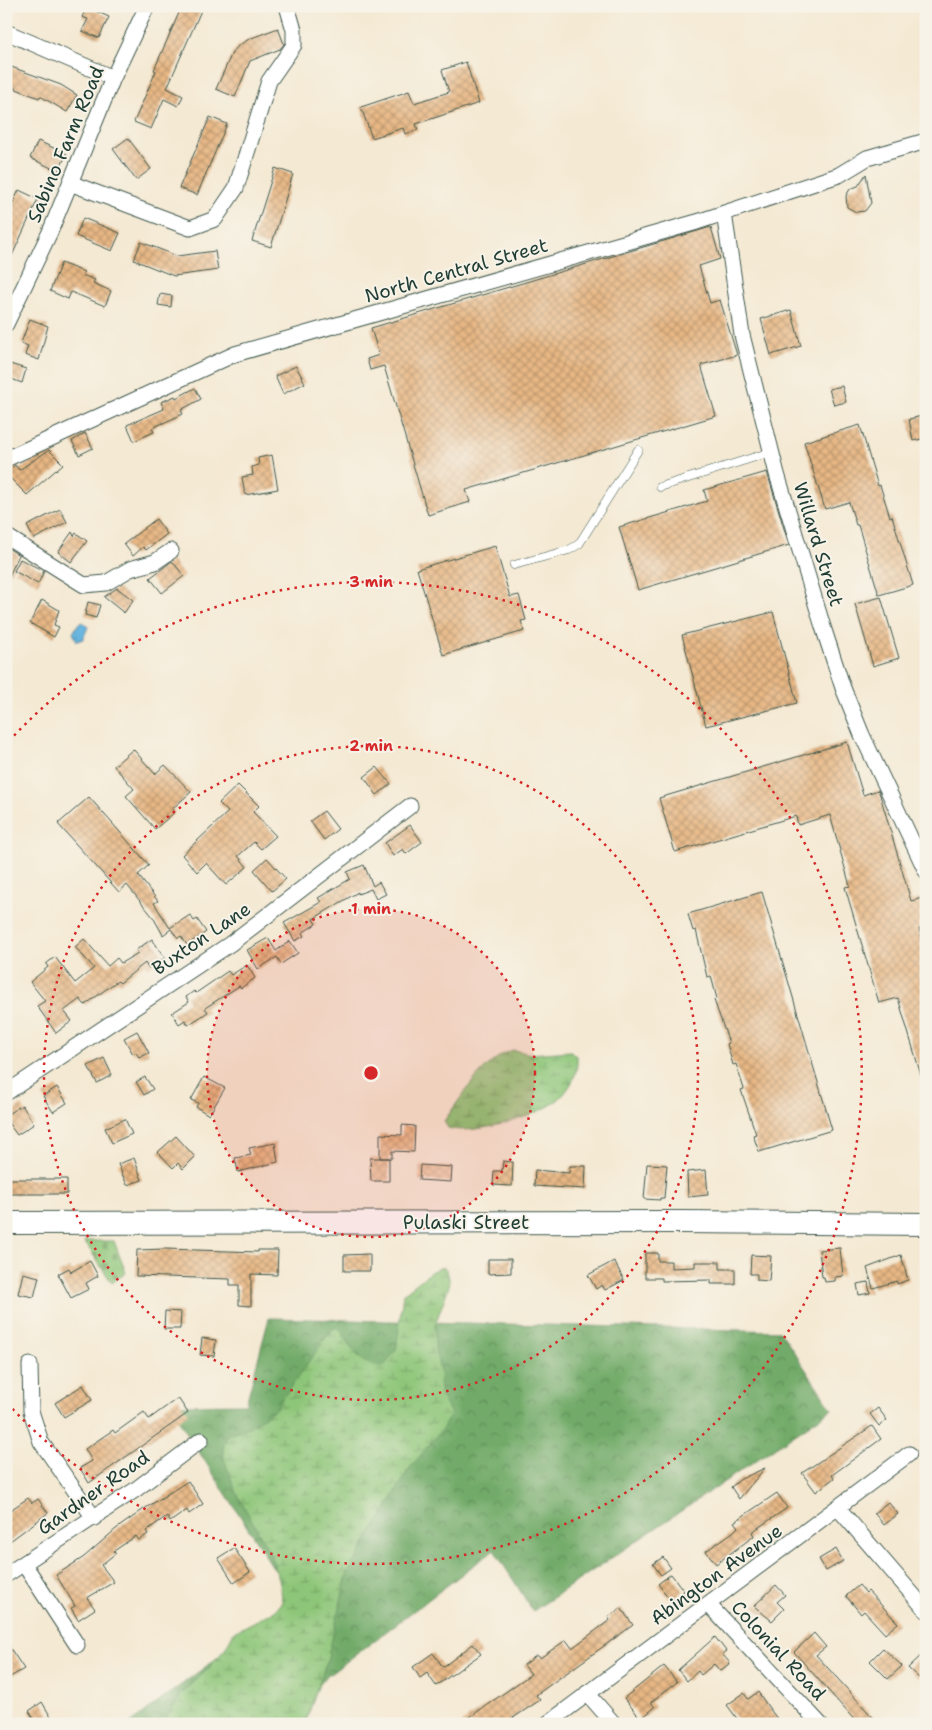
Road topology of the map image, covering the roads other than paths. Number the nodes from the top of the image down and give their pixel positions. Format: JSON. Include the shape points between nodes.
{"nodes":[{"id":1,"x":147,"y":6,"type":"edge"},
{"id":2,"x":288,"y":6,"type":"edge"},
{"id":3,"x":6,"y":32,"type":"edge"},
{"id":4,"x":113,"y":78,"type":"junction"},
{"id":5,"x":926,"y":141,"type":"edge"},
{"id":6,"x":70,"y":183,"type":"junction"},
{"id":7,"x":724,"y":213,"type":"junction"},
{"id":8,"x":6,"y":324,"type":"edge"},
{"id":9,"x":638,"y":450,"type":"dead end"},
{"id":10,"x":771,"y":452,"type":"junction"},
{"id":11,"x":6,"y":460,"type":"edge"},
{"id":12,"x":660,"y":487,"type":"dead end"},
{"id":13,"x":6,"y":536,"type":"edge"},
{"id":14,"x":171,"y":551,"type":"dead end"},
{"id":15,"x":514,"y":565,"type":"dead end"},
{"id":16,"x":410,"y":806,"type":"dead end"},
{"id":17,"x":926,"y":871,"type":"edge"},
{"id":18,"x":6,"y":1093,"type":"edge"},
{"id":19,"x":6,"y":1223,"type":"edge"},
{"id":20,"x":926,"y":1224,"type":"edge"},
{"id":21,"x":30,"y":1365,"type":"dead end"},
{"id":22,"x":201,"y":1440,"type":"dead end"},
{"id":23,"x":909,"y":1454,"type":"dead end"},
{"id":24,"x":838,"y":1508,"type":"junction"},
{"id":25,"x":94,"y":1518,"type":"junction"},
{"id":26,"x":24,"y":1564,"type":"junction"},
{"id":27,"x":6,"y":1575,"type":"edge"},
{"id":28,"x":708,"y":1604,"type":"junction"},
{"id":29,"x":926,"y":1610,"type":"edge"},
{"id":30,"x":77,"y":1645,"type":"dead end"},
{"id":31,"x":587,"y":1693,"type":"junction"},
{"id":32,"x":547,"y":1724,"type":"edge"},
{"id":33,"x":614,"y":1724,"type":"edge"},
{"id":34,"x":820,"y":1724,"type":"edge"}],
"edges":[{"from":1,"to":4,"type":"street","name":"Sabino Farm Road"},
{"from":2,"to":6,"type":"street","via":[[294,44],[268,81],[236,188],[216,219],[190,228]]},
{"from":3,"to":4,"type":"street"},
{"from":4,"to":6,"type":"street","name":"Sabino Farm Road"},
{"from":5,"to":7,"type":"street","name":"North Central Street","via":[[867,158],[839,175]]},
{"from":6,"to":8,"type":"street","name":"Sabino Farm Road"},
{"from":7,"to":10,"type":"street","name":"Willard Street","via":[[742,335]]},
{"from":7,"to":11,"type":"street","name":"North Central Street","via":[[235,354]]},
{"from":9,"to":15,"type":"lane","via":[[579,544],[570,550]]},
{"from":10,"to":12,"type":"lane"},
{"from":10,"to":17,"type":"street","name":"Willard Street","via":[[843,688]]},
{"from":13,"to":14,"type":"street","via":[[84,585],[106,584],[130,569],[155,562]]},
{"from":16,"to":18,"type":"street","name":"Buxton Lane","via":[[230,944]]},
{"from":19,"to":20,"type":"main road","name":"Pulaski Street"},
{"from":21,"to":25,"type":"street","via":[[30,1411],[41,1442]]},
{"from":22,"to":25,"type":"street","name":"Gardner Road"},
{"from":23,"to":24,"type":"street","name":"Abington Avenue"},
{"from":24,"to":28,"type":"street","name":"Abington Avenue"},
{"from":24,"to":29,"type":"street"},
{"from":25,"to":26,"type":"street","name":"Gardner Road"},
{"from":26,"to":27,"type":"street","name":"Gardner Road"},
{"from":26,"to":30,"type":"street"},
{"from":28,"to":31,"type":"street","name":"Abington Avenue"},
{"from":28,"to":34,"type":"street","name":"Colonial Road"},
{"from":31,"to":32,"type":"street","name":"Abington Avenue"},
{"from":31,"to":33,"type":"street"}]}
